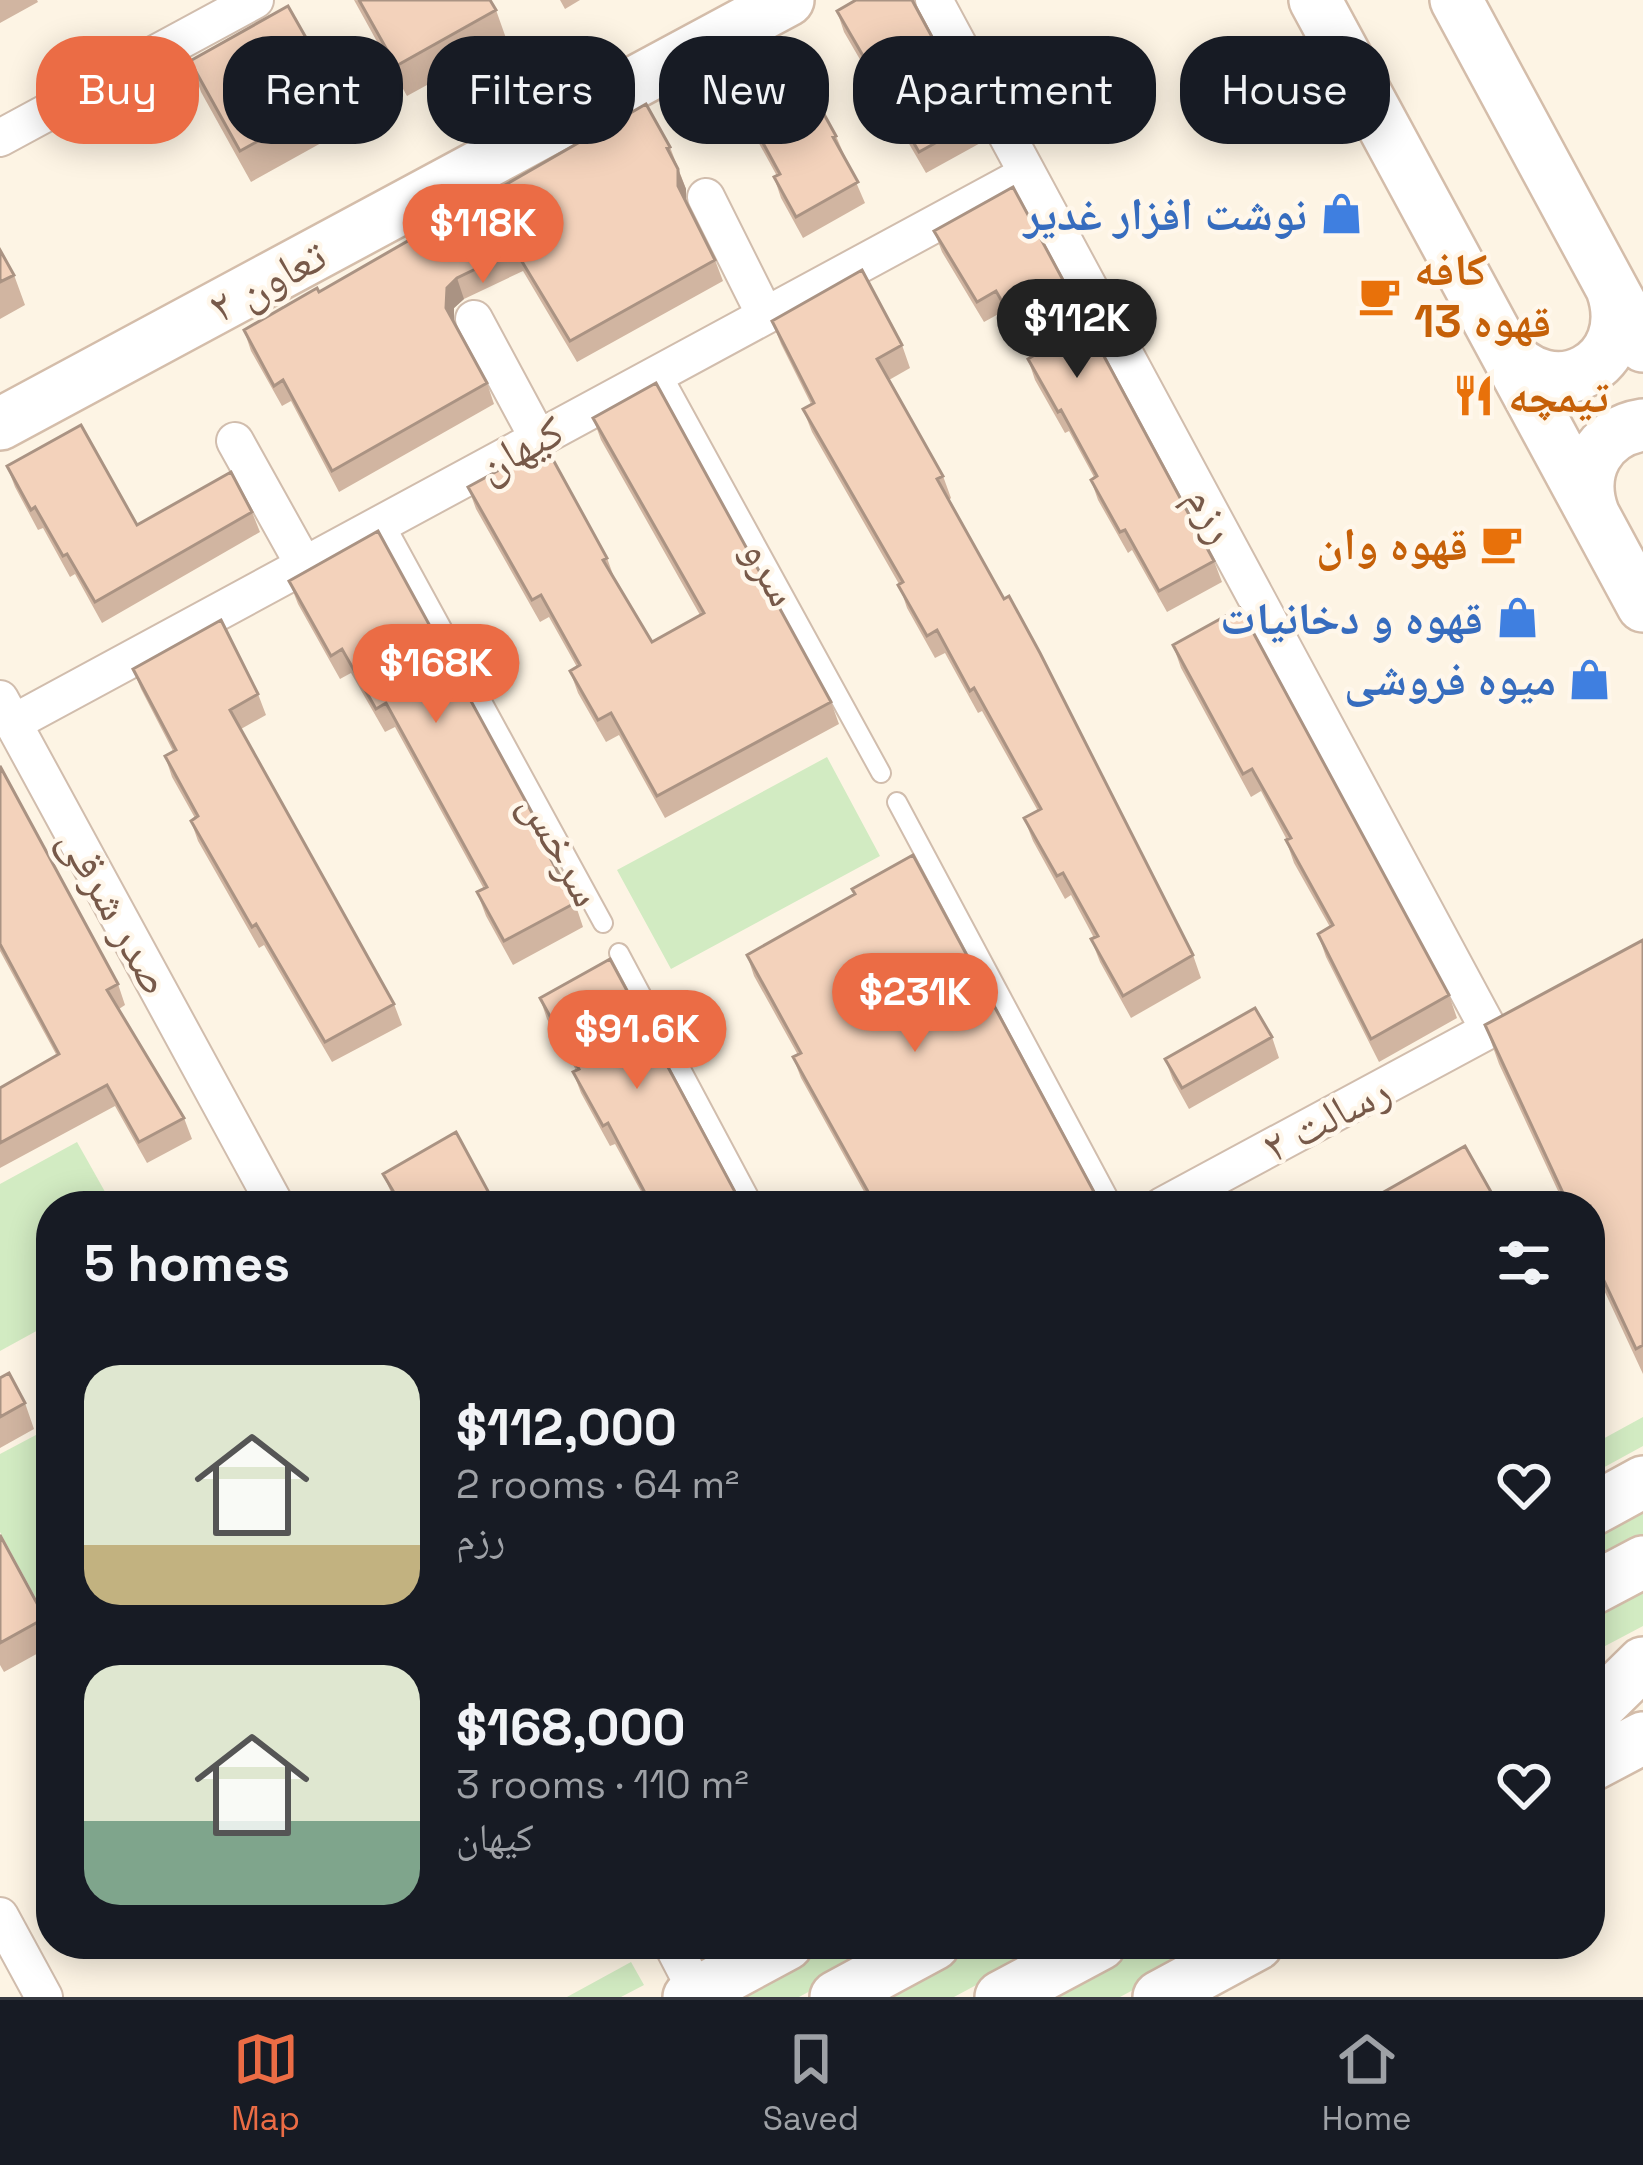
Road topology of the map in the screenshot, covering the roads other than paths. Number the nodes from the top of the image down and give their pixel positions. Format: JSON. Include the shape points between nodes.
{"nodes":[{"id":1,"x":255,"y":0,"type":"edge"},
{"id":2,"x":788,"y":0,"type":"edge"},
{"id":3,"x":934,"y":0,"type":"edge"},
{"id":4,"x":1316,"y":0,"type":"edge"},
{"id":5,"x":1456,"y":0,"type":"edge"},
{"id":6,"x":0,"y":138,"type":"edge"},
{"id":7,"x":1027,"y":174,"type":"junction"},
{"id":8,"x":706,"y":197,"type":"dead end"},
{"id":9,"x":1611,"y":287,"type":"junction"},
{"id":10,"x":765,"y":315,"type":"junction"},
{"id":11,"x":474,"y":319,"type":"dead end"},
{"id":12,"x":1503,"y":346,"type":"junction"},
{"id":13,"x":1643,"y":346,"type":"edge"},
{"id":14,"x":661,"y":371,"type":"junction"},
{"id":15,"x":0,"y":424,"type":"edge"},
{"id":16,"x":1643,"y":425,"type":"edge"},
{"id":17,"x":538,"y":438,"type":"junction"},
{"id":18,"x":235,"y":440,"type":"dead end"},
{"id":19,"x":1594,"y":516,"type":"junction"},
{"id":20,"x":384,"y":522,"type":"junction"},
{"id":21,"x":304,"y":565,"type":"junction"},
{"id":22,"x":1643,"y":606,"type":"edge"},
{"id":23,"x":6,"y":711,"type":"edge"},
{"id":24,"x":881,"y":773,"type":"dead end"},
{"id":25,"x":897,"y":802,"type":"dead end"},
{"id":26,"x":603,"y":923,"type":"dead end"},
{"id":27,"x":619,"y":953,"type":"dead end"},
{"id":28,"x":1489,"y":1030,"type":"joint"},
{"id":29,"x":268,"y":1191,"type":"edge"},
{"id":30,"x":746,"y":1191,"type":"edge"},
{"id":31,"x":1105,"y":1191,"type":"edge"},
{"id":32,"x":1190,"y":1191,"type":"edge"},
{"id":33,"x":1643,"y":1483,"type":"edge"},
{"id":34,"x":1605,"y":1503,"type":"edge"},
{"id":35,"x":1643,"y":1562,"type":"edge"},
{"id":36,"x":1605,"y":1582,"type":"edge"},
{"id":37,"x":1643,"y":1651,"type":"edge"},
{"id":38,"x":1643,"y":1663,"type":"edge"},
{"id":39,"x":1605,"y":1672,"type":"edge"},
{"id":40,"x":1605,"y":1700,"type":"edge"},
{"id":41,"x":1643,"y":1738,"type":"edge"},
{"id":42,"x":1605,"y":1758,"type":"edge"},
{"id":43,"x":0,"y":1916,"type":"edge"},
{"id":44,"x":678,"y":1959,"type":"edge"},
{"id":45,"x":759,"y":1959,"type":"edge"},
{"id":46,"x":906,"y":1959,"type":"edge"},
{"id":47,"x":1072,"y":1959,"type":"edge"},
{"id":48,"x":1229,"y":1959,"type":"edge"},
{"id":49,"x":693,"y":1995,"type":"edge"},
{"id":50,"x":44,"y":1997,"type":"edge"},
{"id":51,"x":836,"y":1997,"type":"edge"},
{"id":52,"x":1001,"y":1997,"type":"edge"},
{"id":53,"x":1159,"y":1997,"type":"edge"}],
"edges":[{"from":1,"to":6,"type":"street"},
{"from":2,"to":15,"type":"main road","name":"تعاون ۲"},
{"from":3,"to":7,"type":"street","name":"رزم"},
{"from":4,"to":12,"type":"main road"},
{"from":5,"to":9,"type":"main road"},
{"from":7,"to":10,"type":"street","name":"کیهان"},
{"from":7,"to":28,"type":"street","name":"رزم"},
{"from":8,"to":10,"type":"street"},
{"from":9,"to":12,"type":"main road","via":[[1618,305],[1613,344],[1587,371],[1568,378],[1530,373]]},
{"from":9,"to":13,"type":"main road"},
{"from":10,"to":14,"type":"street","name":"کیهان"},
{"from":11,"to":17,"type":"street"},
{"from":12,"to":19,"type":"main road"},
{"from":14,"to":17,"type":"street","name":"کیهان"},
{"from":14,"to":24,"type":"lane","name":"سرو"},
{"from":16,"to":19,"type":"main road","via":[[1619,432],[1592,460]]},
{"from":17,"to":20,"type":"street","name":"کیهان"},
{"from":18,"to":21,"type":"street"},
{"from":19,"to":22,"type":"main road"},
{"from":20,"to":21,"type":"street","name":"کیهان"},
{"from":20,"to":26,"type":"lane","name":"سرخس"},
{"from":21,"to":23,"type":"street","name":"کیهان"},
{"from":23,"to":29,"type":"street","name":"صدر شرقی"},
{"from":25,"to":31,"type":"lane"},
{"from":27,"to":30,"type":"lane"},
{"from":28,"to":32,"type":"street","name":"رسالت ۲"},
{"from":33,"to":34,"type":"main road"},
{"from":35,"to":36,"type":"main road"},
{"from":37,"to":39,"type":"main road"},
{"from":38,"to":40,"type":"main road"},
{"from":41,"to":42,"type":"main road"},
{"from":43,"to":50,"type":"street"},
{"from":44,"to":49,"type":"street"},
{"from":45,"to":49,"type":"main road"},
{"from":46,"to":51,"type":"main road"},
{"from":47,"to":52,"type":"main road"},
{"from":48,"to":53,"type":"main road"}]}
